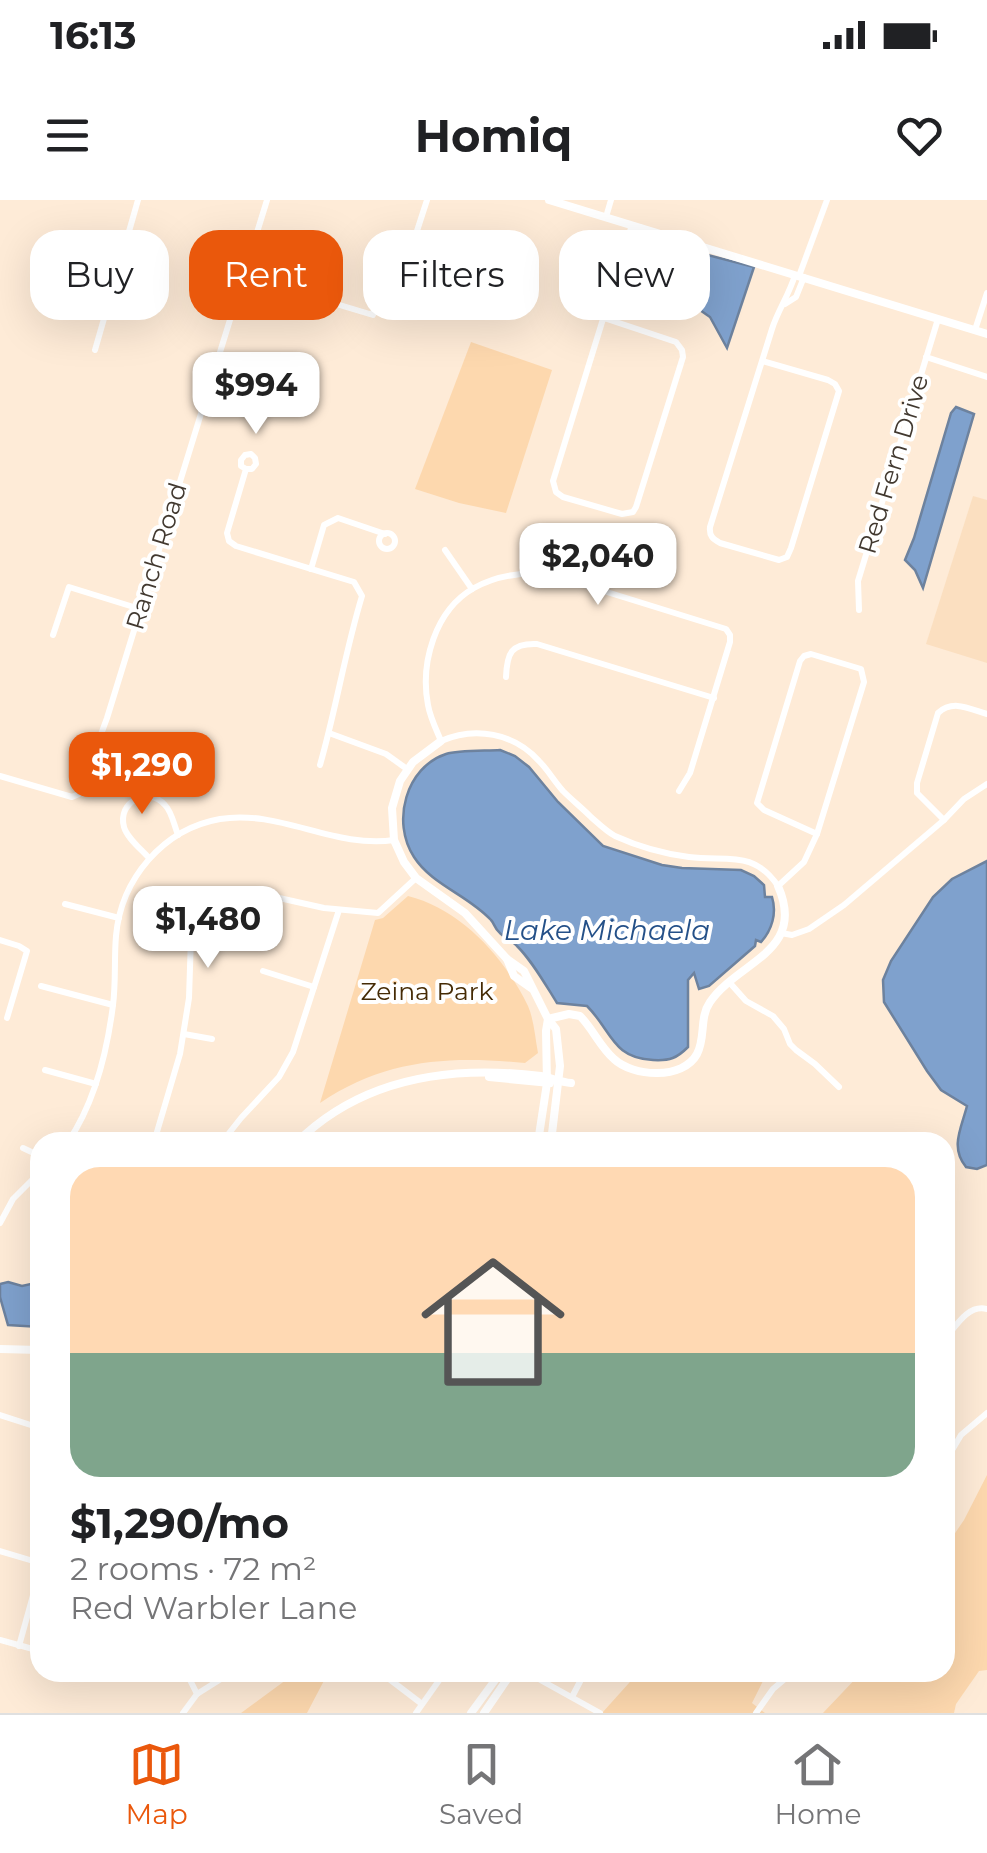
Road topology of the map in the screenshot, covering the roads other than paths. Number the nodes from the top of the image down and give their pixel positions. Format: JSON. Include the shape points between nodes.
{"nodes":[{"id":1,"x":138,"y":200,"type":"edge"},
{"id":2,"x":267,"y":200,"type":"edge"},
{"id":3,"x":427,"y":200,"type":"edge"},
{"id":4,"x":549,"y":200,"type":"edge"},
{"id":5,"x":611,"y":200,"type":"edge"},
{"id":6,"x":828,"y":200,"type":"edge"},
{"id":7,"x":606,"y":216,"type":"junction"},
{"id":8,"x":636,"y":226,"type":"junction"},
{"id":9,"x":258,"y":230,"type":"edge"},
{"id":10,"x":636,"y":230,"type":"edge"},
{"id":11,"x":799,"y":276,"type":"junction"},
{"id":12,"x":987,"y":294,"type":"edge"},
{"id":13,"x":343,"y":307,"type":"edge"},
{"id":14,"x":604,"y":318,"type":"joint"},
{"id":15,"x":938,"y":318,"type":"junction"},
{"id":16,"x":229,"y":320,"type":"edge"},
{"id":17,"x":975,"y":330,"type":"junction"},
{"id":18,"x":987,"y":334,"type":"edge"},
{"id":19,"x":95,"y":350,"type":"dead end"},
{"id":20,"x":926,"y":357,"type":"junction"},
{"id":21,"x":762,"y":360,"type":"junction"},
{"id":22,"x":987,"y":377,"type":"edge"},
{"id":23,"x":246,"y":469,"type":"dead end"},
{"id":24,"x":385,"y":534,"type":"dead end"},
{"id":25,"x":445,"y":550,"type":"dead end"},
{"id":26,"x":311,"y":569,"type":"junction"},
{"id":27,"x":472,"y":589,"type":"junction"},
{"id":28,"x":140,"y":609,"type":"junction"},
{"id":29,"x":859,"y":610,"type":"dead end"},
{"id":30,"x":53,"y":635,"type":"dead end"},
{"id":31,"x":506,"y":677,"type":"dead end"},
{"id":32,"x":714,"y":698,"type":"junction"},
{"id":33,"x":987,"y":714,"type":"edge"},
{"id":34,"x":329,"y":733,"type":"junction"},
{"id":35,"x":441,"y":741,"type":"junction"},
{"id":36,"x":320,"y":765,"type":"dead end"},
{"id":37,"x":407,"y":769,"type":"junction"},
{"id":38,"x":0,"y":776,"type":"edge"},
{"id":39,"x":987,"y":784,"type":"edge"},
{"id":40,"x":679,"y":792,"type":"dead end"},
{"id":41,"x":944,"y":820,"type":"junction"},
{"id":42,"x":178,"y":834,"type":"junction"},
{"id":43,"x":817,"y":834,"type":"junction"},
{"id":44,"x":394,"y":840,"type":"junction"},
{"id":45,"x":149,"y":858,"type":"junction"},
{"id":46,"x":416,"y":878,"type":"junction"},
{"id":47,"x":778,"y":886,"type":"junction"},
{"id":48,"x":65,"y":904,"type":"dead end"},
{"id":49,"x":339,"y":910,"type":"junction"},
{"id":50,"x":119,"y":918,"type":"junction"},
{"id":51,"x":781,"y":933,"type":"junction"},
{"id":52,"x":0,"y":940,"type":"edge"},
{"id":53,"x":264,"y":971,"type":"dead end"},
{"id":54,"x":730,"y":984,"type":"junction"},
{"id":55,"x":41,"y":986,"type":"dead end"},
{"id":56,"x":314,"y":987,"type":"junction"},
{"id":57,"x":114,"y":1005,"type":"junction"},
{"id":58,"x":7,"y":1018,"type":"dead end"},
{"id":59,"x":548,"y":1020,"type":"junction"},
{"id":60,"x":184,"y":1034,"type":"junction"},
{"id":61,"x":212,"y":1040,"type":"dead end"},
{"id":62,"x":44,"y":1070,"type":"dead end"},
{"id":63,"x":547,"y":1080,"type":"junction"},
{"id":64,"x":559,"y":1082,"type":"junction"},
{"id":65,"x":571,"y":1083,"type":"dead end"},
{"id":66,"x":96,"y":1084,"type":"junction"},
{"id":67,"x":839,"y":1087,"type":"dead end"},
{"id":68,"x":74,"y":1132,"type":"edge"},
{"id":69,"x":157,"y":1132,"type":"edge"},
{"id":70,"x":230,"y":1132,"type":"edge"},
{"id":71,"x":309,"y":1132,"type":"edge"},
{"id":72,"x":539,"y":1132,"type":"edge"},
{"id":73,"x":552,"y":1132,"type":"edge"},
{"id":74,"x":23,"y":1148,"type":"dead end"},
{"id":75,"x":30,"y":1151,"type":"edge"},
{"id":76,"x":30,"y":1182,"type":"edge"},
{"id":77,"x":0,"y":1223,"type":"edge"},
{"id":78,"x":987,"y":1309,"type":"edge"},
{"id":79,"x":955,"y":1327,"type":"edge"},
{"id":80,"x":0,"y":1349,"type":"edge"},
{"id":81,"x":30,"y":1350,"type":"edge"},
{"id":82,"x":987,"y":1413,"type":"edge"},
{"id":83,"x":0,"y":1415,"type":"edge"},
{"id":84,"x":30,"y":1425,"type":"edge"},
{"id":85,"x":955,"y":1445,"type":"edge"},
{"id":86,"x":0,"y":1551,"type":"edge"},
{"id":87,"x":30,"y":1563,"type":"edge"},
{"id":88,"x":30,"y":1605,"type":"edge"},
{"id":89,"x":0,"y":1640,"type":"edge"},
{"id":90,"x":19,"y":1646,"type":"junction"},
{"id":91,"x":30,"y":1649,"type":"edge"},
{"id":92,"x":191,"y":1682,"type":"edge"},
{"id":93,"x":216,"y":1682,"type":"edge"},
{"id":94,"x":393,"y":1682,"type":"edge"},
{"id":95,"x":438,"y":1682,"type":"edge"},
{"id":96,"x":493,"y":1682,"type":"edge"},
{"id":97,"x":505,"y":1682,"type":"edge"},
{"id":98,"x":544,"y":1682,"type":"edge"},
{"id":99,"x":580,"y":1682,"type":"edge"},
{"id":100,"x":781,"y":1682,"type":"edge"},
{"id":101,"x":197,"y":1694,"type":"junction"},
{"id":102,"x":572,"y":1697,"type":"junction"},
{"id":103,"x":422,"y":1704,"type":"junction"},
{"id":104,"x":183,"y":1713,"type":"edge"},
{"id":105,"x":416,"y":1713,"type":"edge"},
{"id":106,"x":471,"y":1713,"type":"edge"},
{"id":107,"x":484,"y":1713,"type":"edge"},
{"id":108,"x":600,"y":1713,"type":"edge"},
{"id":109,"x":756,"y":1713,"type":"edge"}],
"edges":[{"from":1,"to":19,"type":"street"},
{"from":2,"to":9,"type":"street","name":"Ranch Road"},
{"from":3,"to":13,"type":"street","via":[[403,274],[375,302],[373,316]]},
{"from":4,"to":7,"type":"street"},
{"from":5,"to":7,"type":"street"},
{"from":6,"to":11,"type":"street"},
{"from":7,"to":8,"type":"street"},
{"from":8,"to":10,"type":"street"},
{"from":8,"to":11,"type":"street"},
{"from":11,"to":15,"type":"street"},
{"from":11,"to":21,"type":"street","via":[[796,297],[776,317]]},
{"from":12,"to":17,"type":"street"},
{"from":14,"to":14,"type":"street","via":[[553,486],[563,497],[628,514],[636,507],[683,357],[676,342]]},
{"from":15,"to":17,"type":"street"},
{"from":15,"to":20,"type":"street","name":"Red Fern Drive"},
{"from":16,"to":28,"type":"street","name":"Ranch Road"},
{"from":17,"to":18,"type":"street"},
{"from":20,"to":22,"type":"street"},
{"from":20,"to":29,"type":"street","name":"Red Fern Drive","via":[[858,581]]},
{"from":21,"to":21,"type":"street","via":[[710,532],[720,543],[779,560],[791,548],[839,392],[828,380]]},
{"from":23,"to":26,"type":"street","via":[[229,541]]},
{"from":24,"to":26,"type":"street","via":[[330,520]]},
{"from":25,"to":27,"type":"street"},
{"from":26,"to":34,"type":"street","via":[[354,582],[362,596]]},
{"from":27,"to":32,"type":"street","via":[[505,576],[549,574],[726,630],[730,642]]},
{"from":27,"to":35,"type":"street","via":[[432,640],[428,706]]},
{"from":28,"to":30,"type":"street","via":[[68,587]]},
{"from":28,"to":38,"type":"street","name":"Ranch Road","via":[[76,796]]},
{"from":31,"to":32,"type":"street","via":[[513,649],[537,644]]},
{"from":32,"to":40,"type":"street"},
{"from":33,"to":41,"type":"street","via":[[957,705],[938,712],[917,784]]},
{"from":34,"to":36,"type":"street"},
{"from":34,"to":37,"type":"street"},
{"from":35,"to":37,"type":"street"},
{"from":35,"to":47,"type":"street","via":[[476,733],[510,740],[614,835],[681,856],[738,858]]},
{"from":37,"to":44,"type":"street","via":[[393,801]]},
{"from":39,"to":41,"type":"street"},
{"from":41,"to":51,"type":"street","via":[[809,929]]},
{"from":42,"to":44,"type":"street","via":[[248,817],[349,838]]},
{"from":42,"to":45,"type":"street"},
{"from":42,"to":45,"type":"street","via":[[162,800],[132,800],[123,825]]},
{"from":43,"to":43,"type":"street","via":[[864,682],[860,669],[812,654],[800,662],[757,803]]},
{"from":43,"to":47,"type":"street","via":[[804,862]]},
{"from":44,"to":46,"type":"street"},
{"from":45,"to":50,"type":"street"},
{"from":46,"to":49,"type":"street","via":[[378,914]]},
{"from":46,"to":59,"type":"street","via":[[465,913],[526,974]]},
{"from":47,"to":51,"type":"street","via":[[785,907]]},
{"from":48,"to":50,"type":"street"},
{"from":49,"to":56,"type":"street"},
{"from":49,"to":60,"type":"street","via":[[242,890],[209,903],[192,930]]},
{"from":50,"to":57,"type":"street"},
{"from":51,"to":54,"type":"street"},
{"from":52,"to":58,"type":"street","via":[[28,951]]},
{"from":53,"to":56,"type":"street"},
{"from":54,"to":59,"type":"street","via":[[706,1008],[695,1058],[673,1072],[624,1066],[578,1015]]},
{"from":54,"to":67,"type":"street","via":[[773,1016],[790,1044]]},
{"from":55,"to":57,"type":"street"},
{"from":56,"to":70,"type":"street","via":[[287,1064]]},
{"from":57,"to":66,"type":"street"},
{"from":59,"to":63,"type":"street"},
{"from":59,"to":64,"type":"street","via":[[558,1036]]},
{"from":60,"to":61,"type":"street"},
{"from":60,"to":69,"type":"street"},
{"from":62,"to":66,"type":"street"},
{"from":63,"to":64,"type":"street"},
{"from":63,"to":71,"type":"street","via":[[456,1074],[413,1079],[370,1092]]},
{"from":63,"to":72,"type":"street"},
{"from":64,"to":65,"type":"street"},
{"from":64,"to":73,"type":"street"},
{"from":66,"to":68,"type":"street"},
{"from":74,"to":75,"type":"street"},
{"from":76,"to":77,"type":"street"},
{"from":78,"to":79,"type":"street","via":[[968,1312]]},
{"from":80,"to":81,"type":"street"},
{"from":82,"to":85,"type":"street"},
{"from":83,"to":84,"type":"street"},
{"from":86,"to":87,"type":"street"},
{"from":88,"to":90,"type":"street"},
{"from":89,"to":90,"type":"street"},
{"from":90,"to":91,"type":"street"},
{"from":92,"to":101,"type":"street"},
{"from":93,"to":101,"type":"street"},
{"from":94,"to":103,"type":"street"},
{"from":95,"to":103,"type":"street"},
{"from":96,"to":106,"type":"street"},
{"from":97,"to":107,"type":"street"},
{"from":98,"to":102,"type":"street"},
{"from":99,"to":102,"type":"street"},
{"from":100,"to":109,"type":"street"},
{"from":101,"to":104,"type":"street"},
{"from":102,"to":108,"type":"street"},
{"from":103,"to":105,"type":"street"}]}
